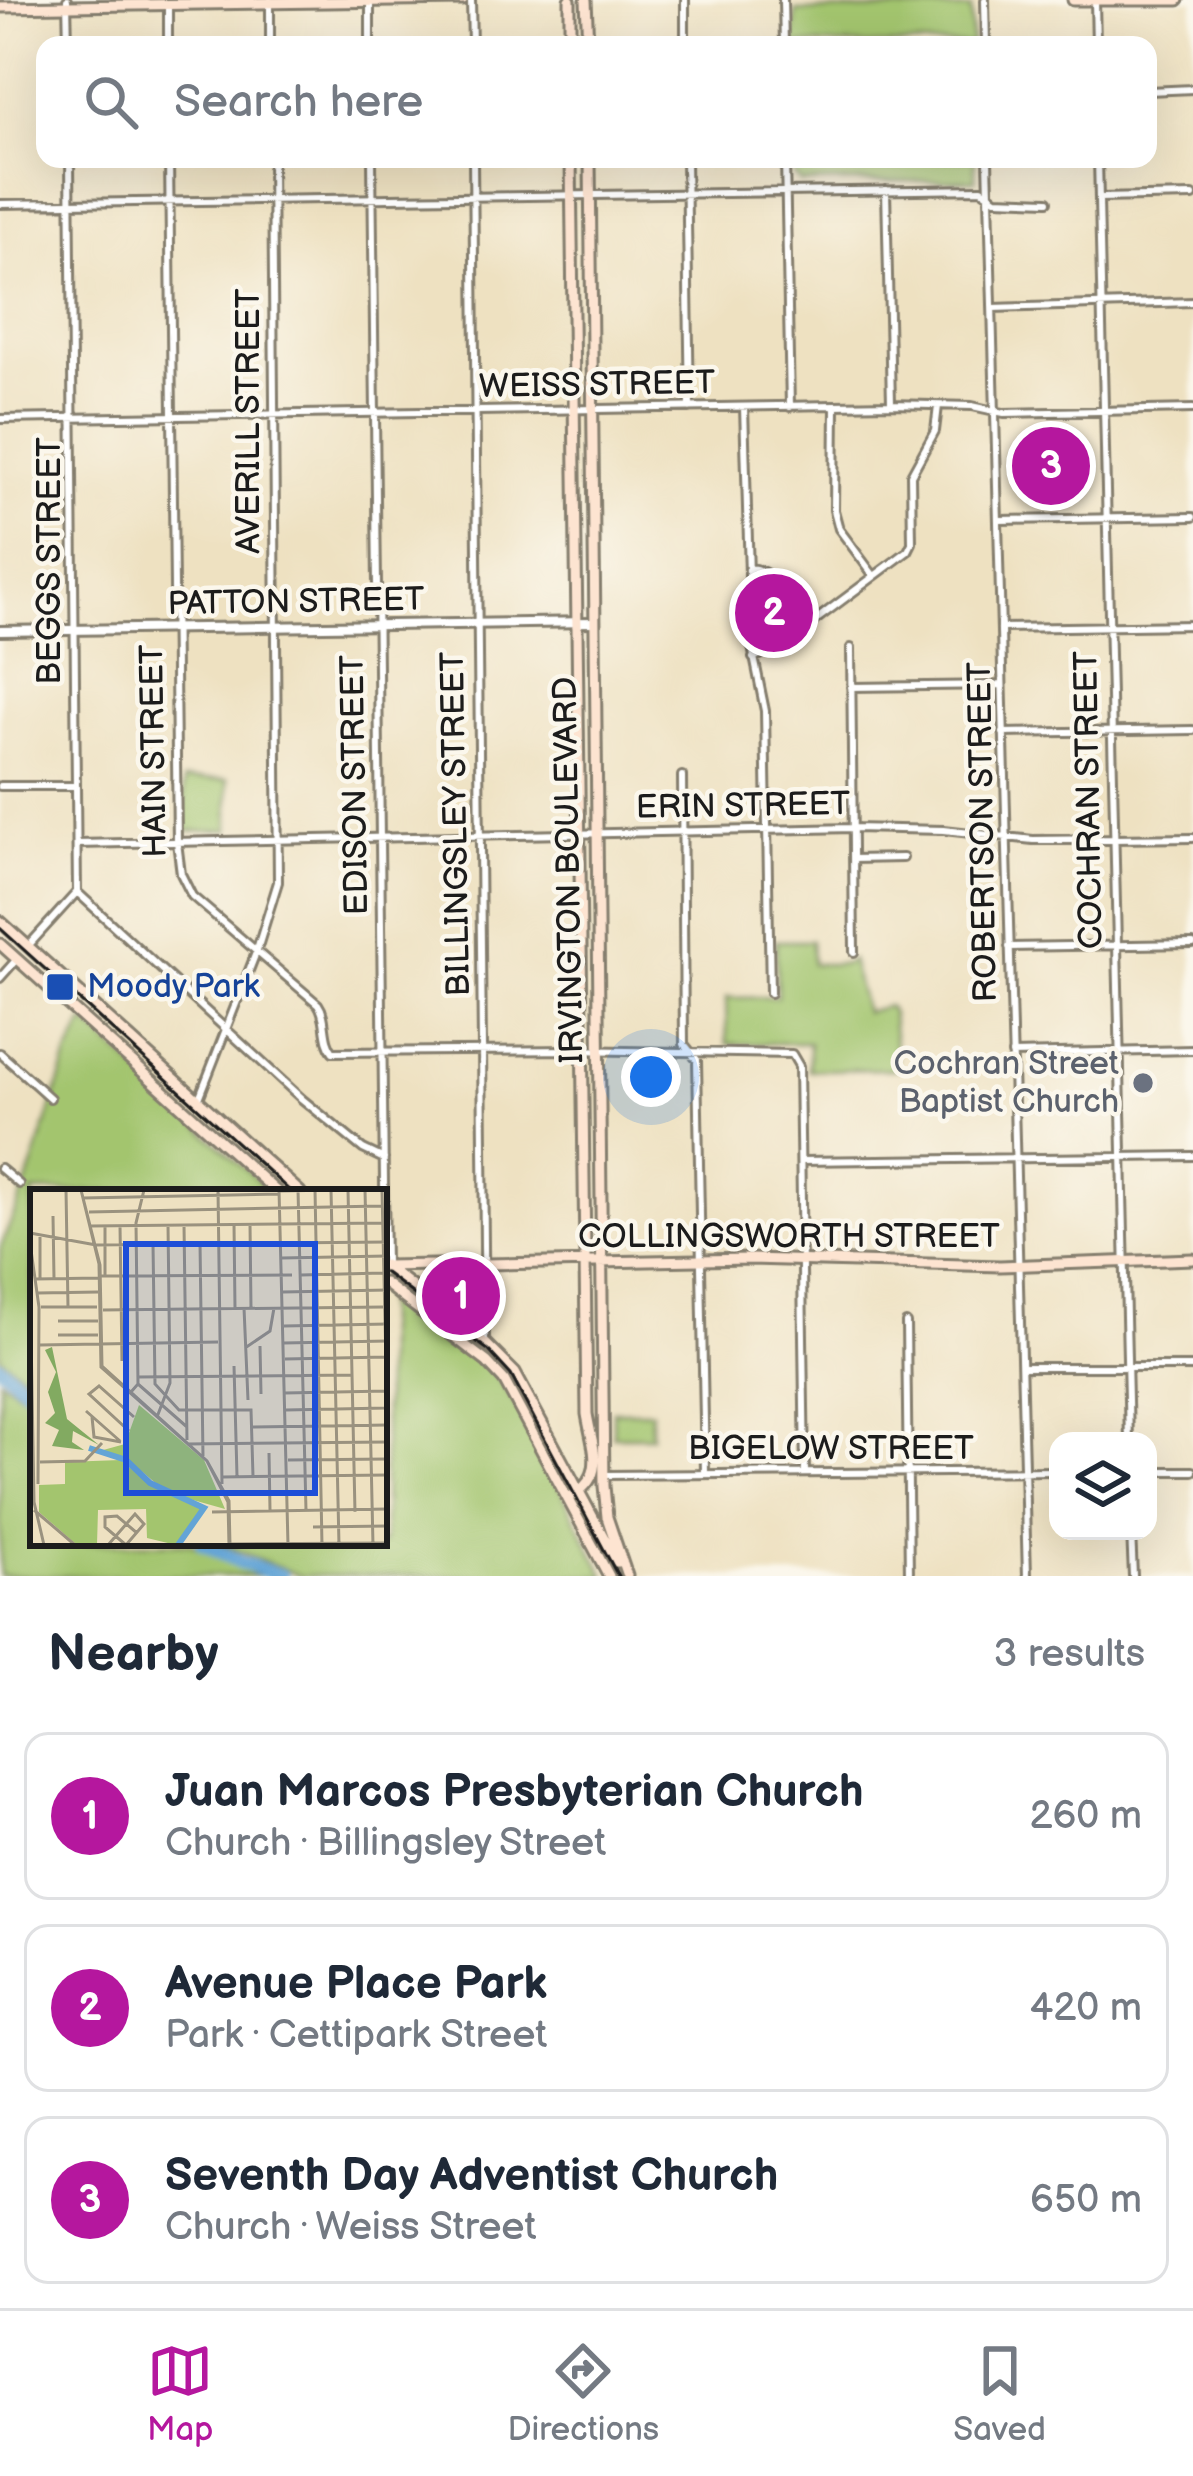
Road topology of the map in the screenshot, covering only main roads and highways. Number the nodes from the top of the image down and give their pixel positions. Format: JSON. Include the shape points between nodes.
{"nodes":[{"id":1,"x":467,"y":0,"type":"edge"},
{"id":2,"x":570,"y":0,"type":"edge"},
{"id":3,"x":586,"y":0,"type":"edge"},
{"id":4,"x":1073,"y":0,"type":"edge"},
{"id":5,"x":1178,"y":0,"type":"edge"},
{"id":6,"x":370,"y":1,"type":"edge"},
{"id":7,"x":1095,"y":1,"type":"edge"},
{"id":8,"x":270,"y":2,"type":"edge"},
{"id":9,"x":67,"y":3,"type":"edge"},
{"id":10,"x":0,"y":7,"type":"edge"},
{"id":11,"x":570,"y":36,"type":"edge"},
{"id":12,"x":588,"y":36,"type":"edge"},
{"id":13,"x":571,"y":168,"type":"edge"},
{"id":14,"x":590,"y":168,"type":"edge"},
{"id":15,"x":573,"y":304,"type":"junction"},
{"id":16,"x":592,"y":304,"type":"junction"},
{"id":17,"x":576,"y":507,"type":"junction"},
{"id":18,"x":594,"y":508,"type":"junction"},
{"id":19,"x":577,"y":695,"type":"junction"},
{"id":20,"x":594,"y":695,"type":"junction"},
{"id":21,"x":0,"y":921,"type":"edge"},
{"id":22,"x":596,"y":942,"type":"junction"},
{"id":23,"x":580,"y":943,"type":"junction"},
{"id":24,"x":0,"y":944,"type":"edge"},
{"id":25,"x":584,"y":1175,"type":"junction"},
{"id":26,"x":600,"y":1175,"type":"junction"},
{"id":27,"x":274,"y":1189,"type":"edge"},
{"id":28,"x":297,"y":1189,"type":"edge"},
{"id":29,"x":1193,"y":1259,"type":"edge"},
{"id":30,"x":586,"y":1262,"type":"junction"},
{"id":31,"x":601,"y":1262,"type":"junction"},
{"id":32,"x":387,"y":1265,"type":"edge"},
{"id":33,"x":387,"y":1268,"type":"edge"},
{"id":34,"x":387,"y":1285,"type":"edge"},
{"id":35,"x":587,"y":1370,"type":"junction"},
{"id":36,"x":603,"y":1371,"type":"junction"},
{"id":37,"x":594,"y":1459,"type":"junction"},
{"id":38,"x":564,"y":1466,"type":"junction"},
{"id":39,"x":573,"y":1495,"type":"junction"},
{"id":40,"x":609,"y":1576,"type":"edge"},
{"id":41,"x":627,"y":1576,"type":"edge"}],
"edges":[{"from":1,"to":6,"type":"main road"},
{"from":2,"to":11,"type":"main road"},
{"from":3,"to":12,"type":"main road"},
{"from":4,"to":7,"type":"main road"},
{"from":5,"to":7,"type":"main road"},
{"from":6,"to":8,"type":"main road"},
{"from":8,"to":9,"type":"main road"},
{"from":9,"to":10,"type":"main road"},
{"from":13,"to":15,"type":"main road","name":"IRVINGTON BOULEVARD"},
{"from":14,"to":16,"type":"main road","name":"IRVINGTON BOULEVARD"},
{"from":15,"to":16,"type":"main road"},
{"from":15,"to":17,"type":"main road","name":"IRVINGTON BOULEVARD"},
{"from":16,"to":18,"type":"main road","name":"IRVINGTON BOULEVARD"},
{"from":17,"to":18,"type":"main road"},
{"from":17,"to":19,"type":"main road","name":"IRVINGTON BOULEVARD"},
{"from":18,"to":20,"type":"main road","name":"IRVINGTON BOULEVARD"},
{"from":19,"to":20,"type":"main road"},
{"from":19,"to":23,"type":"main road","name":"IRVINGTON BOULEVARD"},
{"from":20,"to":22,"type":"main road","name":"IRVINGTON BOULEVARD"},
{"from":21,"to":28,"type":"main road"},
{"from":22,"to":23,"type":"main road"},
{"from":22,"to":26,"type":"main road","name":"IRVINGTON BOULEVARD"},
{"from":23,"to":25,"type":"main road","name":"IRVINGTON BOULEVARD"},
{"from":24,"to":27,"type":"main road"},
{"from":25,"to":26,"type":"main road"},
{"from":25,"to":30,"type":"main road","name":"IRVINGTON BOULEVARD"},
{"from":26,"to":31,"type":"main road","name":"IRVINGTON BOULEVARD"},
{"from":29,"to":31,"type":"main road","name":"COLLINGSWORTH STREET"},
{"from":30,"to":31,"type":"main road","name":"COLLINGSWORTH STREET"},
{"from":30,"to":32,"type":"main road","name":"COLLINGSWORTH STREET"},
{"from":30,"to":35,"type":"main road","name":"IRVINGTON BOULEVARD"},
{"from":31,"to":36,"type":"main road","name":"IRVINGTON BOULEVARD"},
{"from":33,"to":38,"type":"main road","via":[[515,1373]]},
{"from":34,"to":39,"type":"main road","via":[[504,1380]]},
{"from":35,"to":36,"type":"main road"},
{"from":35,"to":37,"type":"main road","name":"IRVINGTON BOULEVARD"},
{"from":36,"to":41,"type":"main road","name":"IRVINGTON BOULEVARD","via":[[607,1517]]},
{"from":37,"to":38,"type":"main road","via":[[581,1475]]},
{"from":37,"to":39,"type":"main road","name":"IRVINGTON BOULEVARD","via":[[594,1477]]},
{"from":38,"to":39,"type":"main road"},
{"from":39,"to":40,"type":"main road"},
{"from":39,"to":41,"type":"main road"}]}
